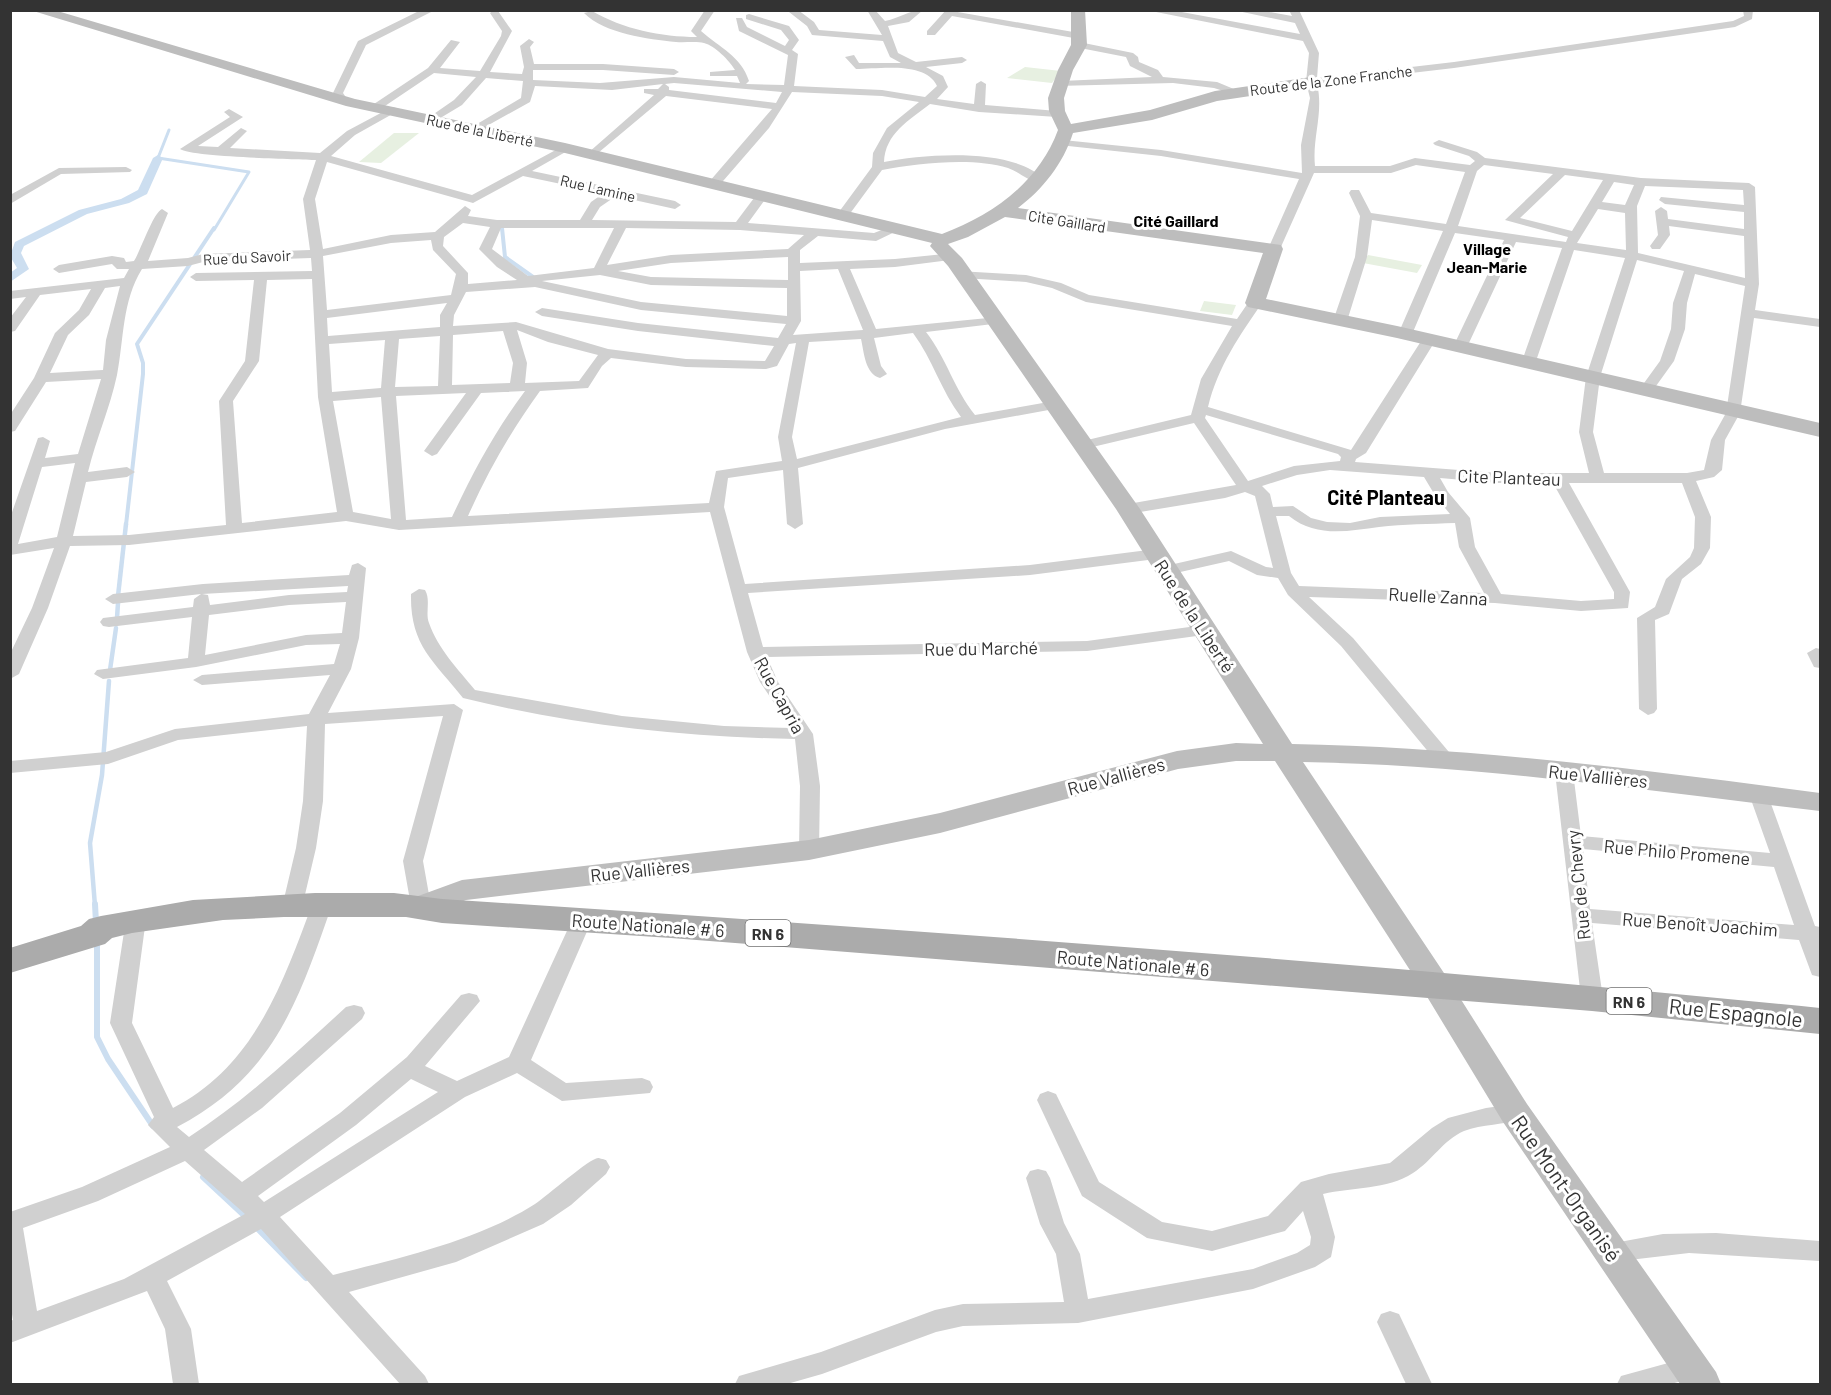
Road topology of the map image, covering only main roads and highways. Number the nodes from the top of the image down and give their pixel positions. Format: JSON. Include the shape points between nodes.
{"nodes":[{"id":1,"x":10,"y":961,"type":"edge"},
{"id":2,"x":1437,"y":987,"type":"joint"},
{"id":3,"x":1821,"y":1020,"type":"edge"}],
"edges":[{"from":1,"to":2,"type":"main road","name":"Route Nationale # 6","number":"RN 6","via":[[136,919],[189,910],[308,904],[421,906]]},
{"from":2,"to":3,"type":"main road","name":"Rue Espagnole","number":"RN 6"}]}
